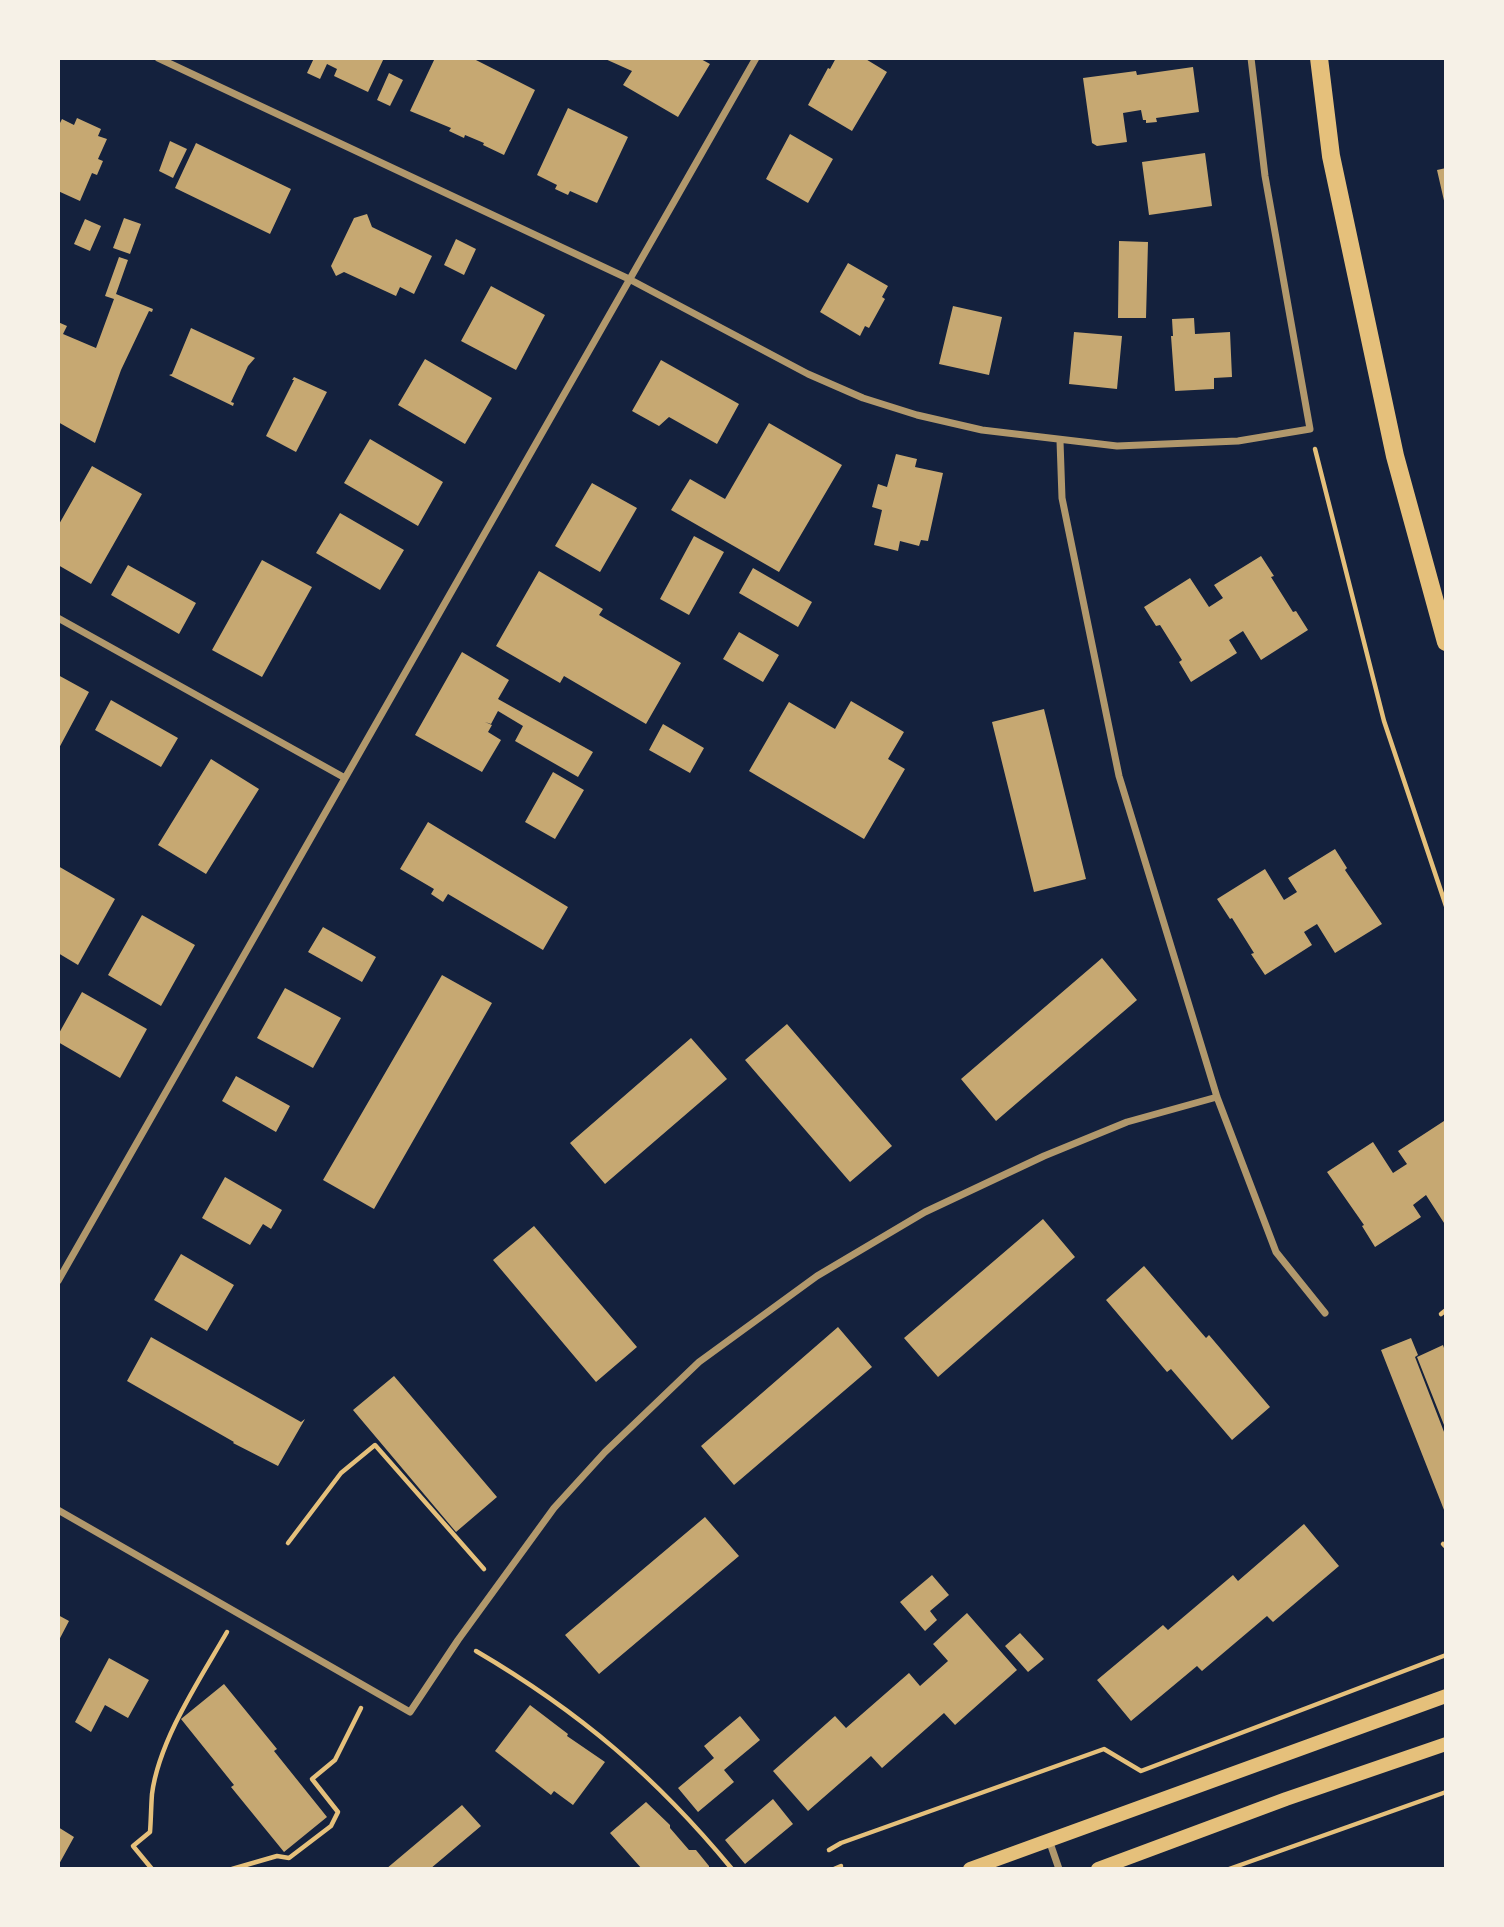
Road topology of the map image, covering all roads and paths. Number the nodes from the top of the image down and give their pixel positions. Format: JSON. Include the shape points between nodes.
{"nodes":[{"id":1,"x":158,"y":58,"type":"edge"},
{"id":2,"x":756,"y":58,"type":"edge"},
{"id":3,"x":1251,"y":58,"type":"edge"},
{"id":4,"x":1319,"y":58,"type":"edge"},
{"id":5,"x":629,"y":279,"type":"junction"},
{"id":6,"x":1310,"y":429,"type":"junction"},
{"id":7,"x":1060,"y":441,"type":"junction"},
{"id":8,"x":58,"y":618,"type":"edge"},
{"id":9,"x":1446,"y":642,"type":"edge"},
{"id":10,"x":345,"y":778,"type":"junction"},
{"id":11,"x":1446,"y":906,"type":"edge"},
{"id":12,"x":1217,"y":1097,"type":"junction"},
{"id":13,"x":58,"y":1281,"type":"edge"},
{"id":14,"x":1325,"y":1313,"type":"dead end"},
{"id":15,"x":58,"y":1510,"type":"edge"},
{"id":16,"x":288,"y":1543,"type":"dead end"},
{"id":17,"x":474,"y":1558,"type":"dead end"},
{"id":18,"x":238,"y":1613,"type":"junction"},
{"id":19,"x":458,"y":1640,"type":"junction"},
{"id":20,"x":1446,"y":1655,"type":"edge"},
{"id":21,"x":370,"y":1689,"type":"junction"},
{"id":22,"x":1446,"y":1696,"type":"edge"},
{"id":23,"x":1446,"y":1744,"type":"edge"},
{"id":24,"x":1446,"y":1792,"type":"edge"},
{"id":25,"x":1049,"y":1840,"type":"junction"},
{"id":26,"x":829,"y":1850,"type":"dead end"},
{"id":27,"x":841,"y":1866,"type":"dead end"},
{"id":28,"x":152,"y":1869,"type":"edge"},
{"id":29,"x":232,"y":1869,"type":"edge"},
{"id":30,"x":732,"y":1869,"type":"edge"},
{"id":31,"x":834,"y":1869,"type":"edge"},
{"id":32,"x":970,"y":1869,"type":"edge"},
{"id":33,"x":1059,"y":1869,"type":"edge"},
{"id":34,"x":1098,"y":1869,"type":"edge"},
{"id":35,"x":1229,"y":1869,"type":"edge"}],
"edges":[{"from":1,"to":5,"type":"street"},
{"from":2,"to":5,"type":"street"},
{"from":3,"to":6,"type":"street","via":[[1265,176]]},
{"from":4,"to":9,"type":"main road","via":[[1331,156],[1392,442]]},
{"from":5,"to":7,"type":"street","via":[[808,374],[863,398],[982,430]]},
{"from":5,"to":10,"type":"street"},
{"from":6,"to":7,"type":"street","via":[[1238,441],[1117,446]]},
{"from":6,"to":11,"type":"path","via":[[1384,721]]},
{"from":7,"to":12,"type":"street","via":[[1062,498],[1119,776]]},
{"from":8,"to":10,"type":"street"},
{"from":10,"to":13,"type":"street"},
{"from":12,"to":14,"type":"street","via":[[1276,1252]]},
{"from":12,"to":19,"type":"street","via":[[1127,1122],[1044,1156],[925,1212],[817,1276],[699,1362],[606,1452],[554,1508]]},
{"from":15,"to":18,"type":"street"},
{"from":16,"to":17,"type":"path","via":[[341,1473],[375,1445]]},
{"from":18,"to":21,"type":"street"},
{"from":18,"to":28,"type":"path","via":[[183,1708],[164,1752],[152,1792],[150,1832],[134,1846]]},
{"from":19,"to":21,"type":"street","via":[[410,1712]]},
{"from":19,"to":30,"type":"path","via":[[528,1681],[618,1749],[680,1808]]},
{"from":20,"to":26,"type":"path","via":[[1141,1771],[1104,1749]]},
{"from":21,"to":29,"type":"path","via":[[335,1760],[312,1779],[338,1812],[331,1826],[289,1858],[277,1856]]},
{"from":22,"to":25,"type":"main road"},
{"from":23,"to":34,"type":"main road"},
{"from":24,"to":35,"type":"path"},
{"from":25,"to":32,"type":"main road"},
{"from":25,"to":33,"type":"street"},
{"from":27,"to":31,"type":"path"}]}
